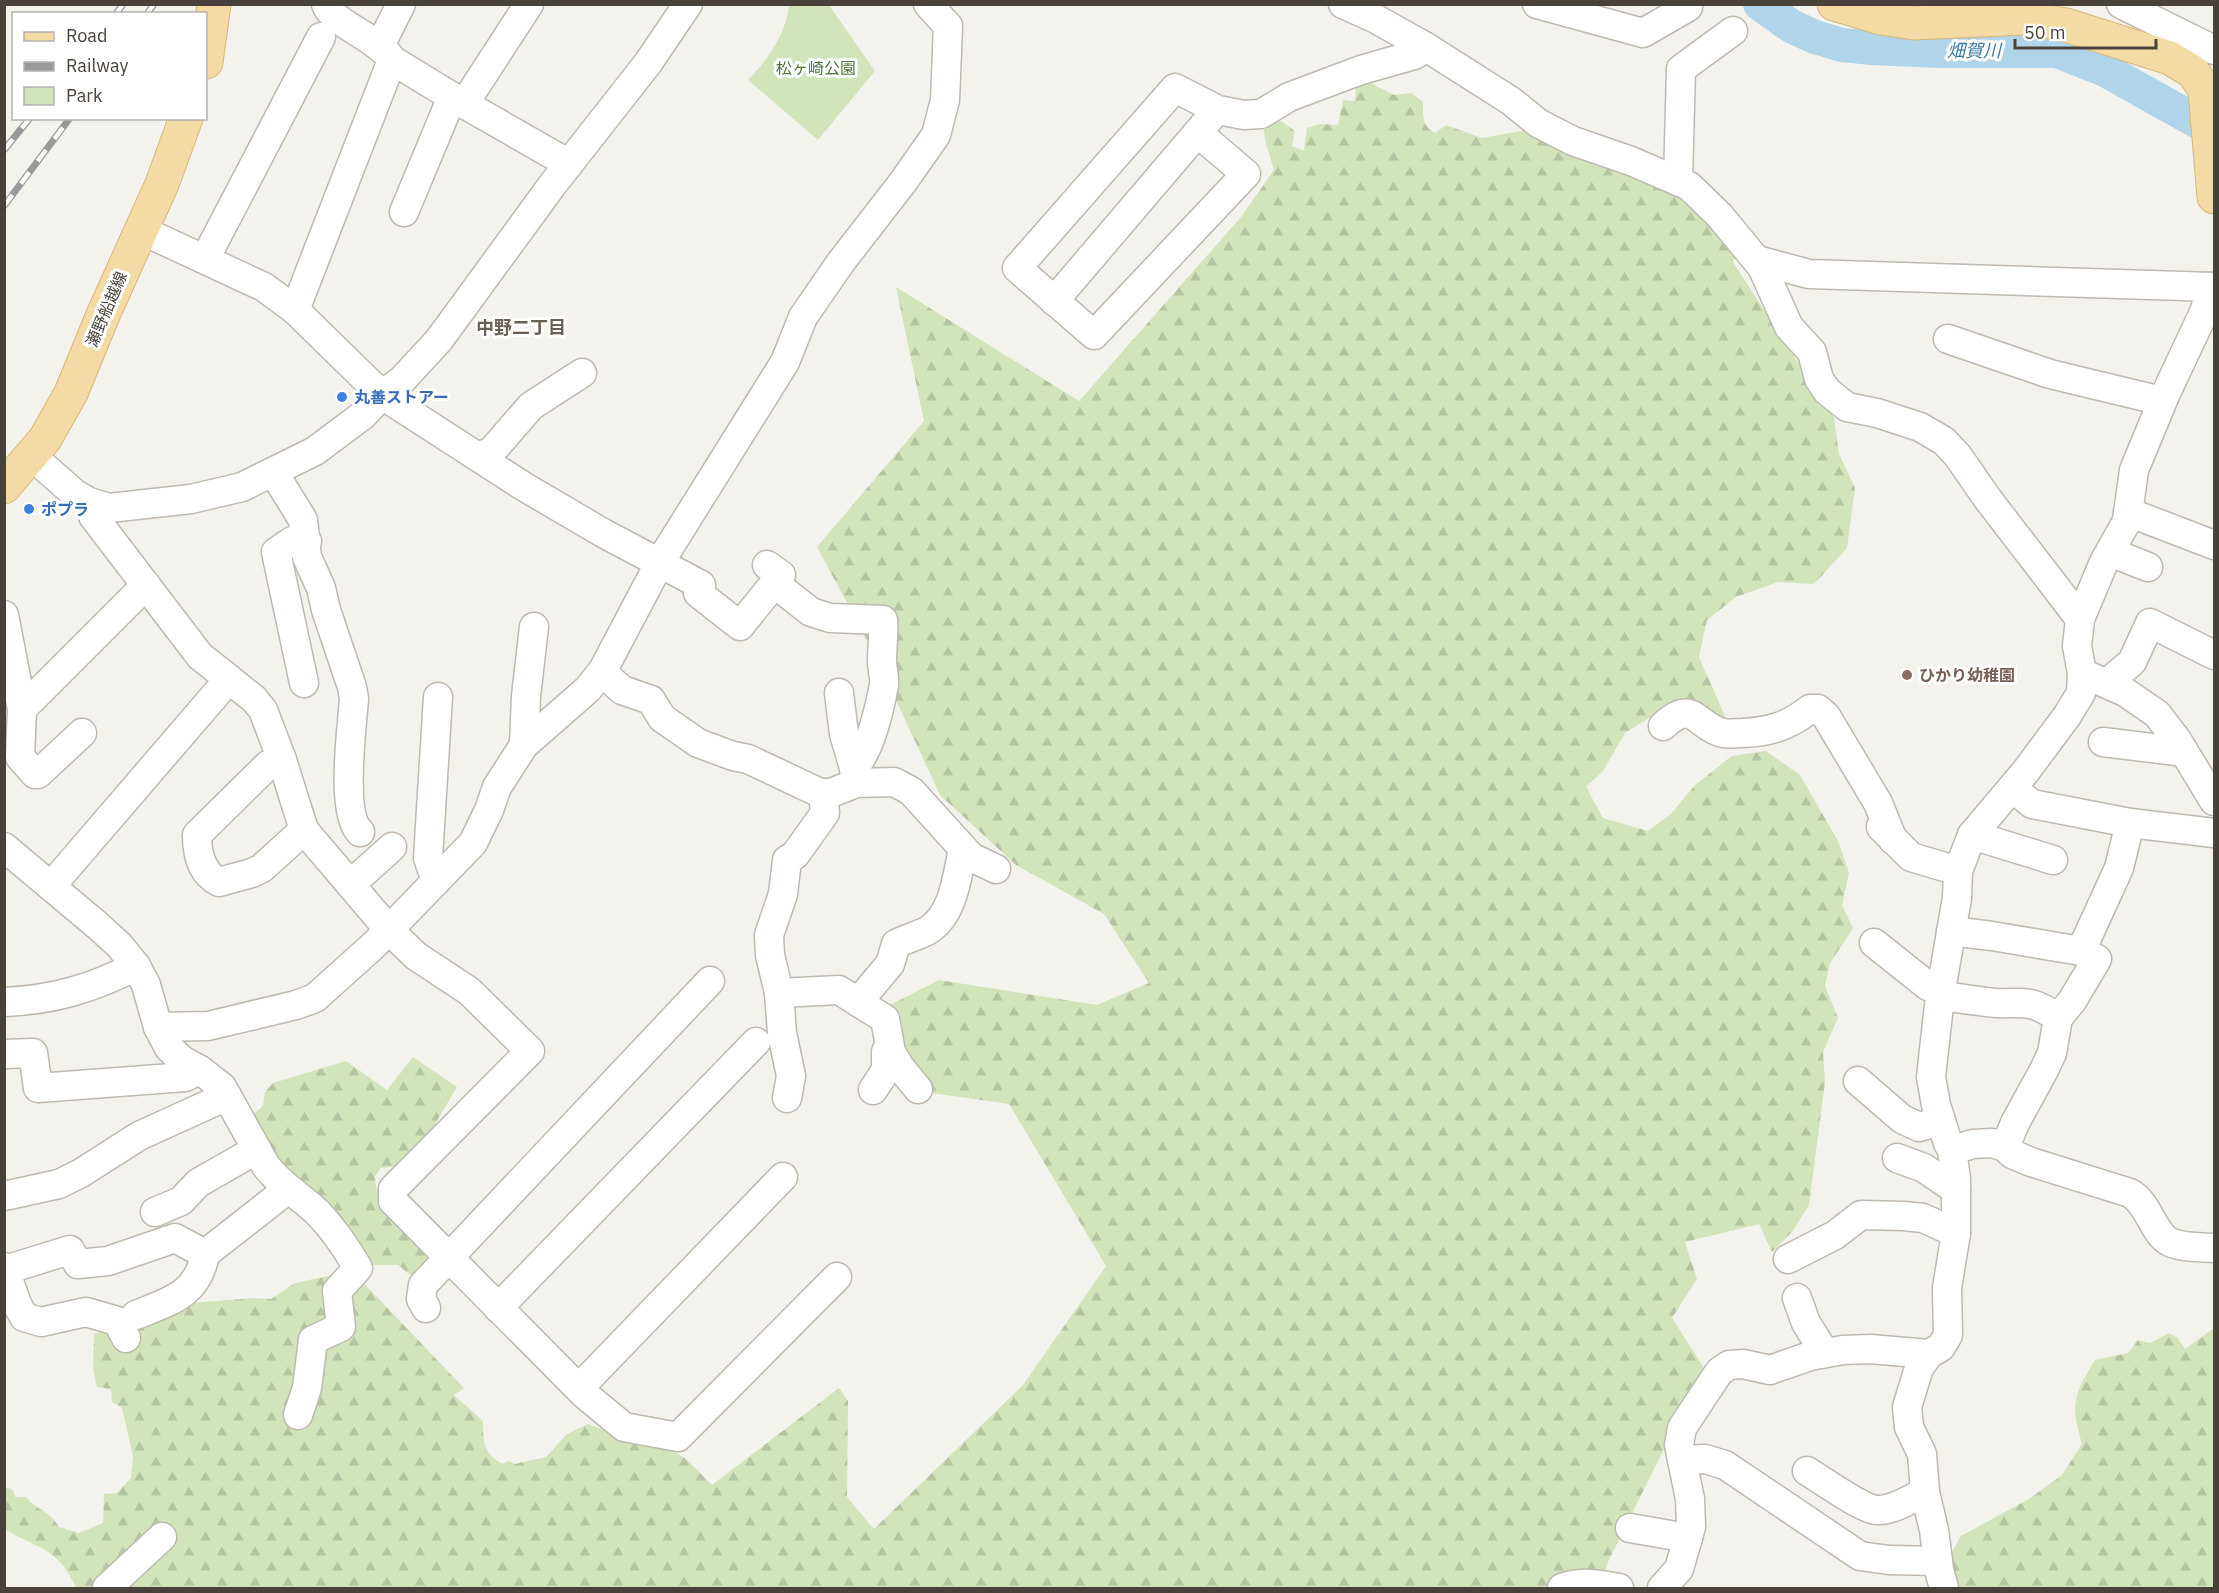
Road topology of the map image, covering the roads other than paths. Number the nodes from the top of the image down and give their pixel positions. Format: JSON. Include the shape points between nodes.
{"nodes":[{"id":1,"x":214,"y":4,"type":"edge"},
{"id":2,"x":326,"y":4,"type":"edge"},
{"id":3,"x":401,"y":4,"type":"edge"},
{"id":4,"x":529,"y":4,"type":"edge"},
{"id":5,"x":688,"y":4,"type":"edge"},
{"id":6,"x":1343,"y":4,"type":"edge"},
{"id":7,"x":1537,"y":4,"type":"edge"},
{"id":8,"x":1834,"y":4,"type":"edge"},
{"id":9,"x":2112,"y":4,"type":"edge"},
{"id":10,"x":2121,"y":4,"type":"edge"},
{"id":11,"x":1688,"y":7,"type":"dead end"},
{"id":12,"x":937,"y":8,"type":"edge"},
{"id":13,"x":1573,"y":9,"type":"edge"},
{"id":14,"x":1378,"y":12,"type":"edge"},
{"id":15,"x":1733,"y":31,"type":"dead end"},
{"id":16,"x":321,"y":37,"type":"dead end"},
{"id":17,"x":2110,"y":38,"type":"junction"},
{"id":18,"x":1426,"y":47,"type":"junction"},
{"id":19,"x":2214,"y":50,"type":"edge"},
{"id":20,"x":386,"y":53,"type":"junction"},
{"id":21,"x":207,"y":55,"type":"edge"},
{"id":22,"x":2209,"y":94,"type":"edge"},
{"id":23,"x":458,"y":100,"type":"junction"},
{"id":24,"x":1218,"y":110,"type":"junction"},
{"id":25,"x":185,"y":120,"type":"edge"},
{"id":26,"x":1198,"y":133,"type":"junction"},
{"id":27,"x":569,"y":164,"type":"junction"},
{"id":28,"x":1678,"y":181,"type":"junction"},
{"id":29,"x":2214,"y":190,"type":"edge"},
{"id":30,"x":404,"y":212,"type":"dead end"},
{"id":31,"x":141,"y":230,"type":"junction"},
{"id":32,"x":205,"y":259,"type":"junction"},
{"id":33,"x":1757,"y":260,"type":"junction"},
{"id":34,"x":2212,"y":287,"type":"edge"},
{"id":35,"x":1054,"y":301,"type":"junction"},
{"id":36,"x":295,"y":310,"type":"junction"},
{"id":37,"x":1948,"y":339,"type":"dead end"},
{"id":38,"x":582,"y":373,"type":"dead end"},
{"id":39,"x":382,"y":395,"type":"junction"},
{"id":40,"x":2162,"y":401,"type":"junction"},
{"id":41,"x":32,"y":456,"type":"junction"},
{"id":42,"x":478,"y":457,"type":"junction"},
{"id":43,"x":274,"y":473,"type":"junction"},
{"id":44,"x":4,"y":487,"type":"edge"},
{"id":45,"x":89,"y":502,"type":"junction"},
{"id":46,"x":2128,"y":512,"type":"junction"},
{"id":47,"x":307,"y":541,"type":"junction"},
{"id":48,"x":2214,"y":545,"type":"edge"},
{"id":49,"x":2110,"y":552,"type":"junction"},
{"id":50,"x":660,"y":562,"type":"junction"},
{"id":51,"x":2148,"y":567,"type":"dead end"},
{"id":52,"x":146,"y":585,"type":"junction"},
{"id":53,"x":4,"y":615,"type":"edge"},
{"id":54,"x":2080,"y":619,"type":"junction"},
{"id":55,"x":534,"y":627,"type":"dead end"},
{"id":56,"x":2214,"y":655,"type":"edge"},
{"id":57,"x":602,"y":672,"type":"junction"},
{"id":58,"x":2094,"y":678,"type":"junction"},
{"id":59,"x":229,"y":679,"type":"junction"},
{"id":60,"x":304,"y":683,"type":"dead end"},
{"id":61,"x":839,"y":693,"type":"dead end"},
{"id":62,"x":438,"y":697,"type":"dead end"},
{"id":63,"x":22,"y":709,"type":"junction"},
{"id":64,"x":1664,"y":726,"type":"dead end"},
{"id":65,"x":82,"y":733,"type":"dead end"},
{"id":66,"x":2103,"y":742,"type":"dead end"},
{"id":67,"x":524,"y":745,"type":"junction"},
{"id":68,"x":2184,"y":752,"type":"junction"},
{"id":69,"x":282,"y":760,"type":"junction"},
{"id":70,"x":855,"y":775,"type":"junction"},
{"id":71,"x":2014,"y":785,"type":"junction"},
{"id":72,"x":823,"y":793,"type":"junction"},
{"id":73,"x":2214,"y":801,"type":"edge"},
{"id":74,"x":2130,"y":823,"type":"junction"},
{"id":75,"x":304,"y":830,"type":"junction"},
{"id":76,"x":360,"y":832,"type":"dead end"},
{"id":77,"x":2214,"y":833,"type":"edge"},
{"id":78,"x":1972,"y":836,"type":"junction"},
{"id":79,"x":4,"y":847,"type":"edge"},
{"id":80,"x":392,"y":847,"type":"dead end"},
{"id":81,"x":963,"y":849,"type":"junction"},
{"id":82,"x":2053,"y":860,"type":"dead end"},
{"id":83,"x":996,"y":869,"type":"dead end"},
{"id":84,"x":1958,"y":871,"type":"junction"},
{"id":85,"x":436,"y":881,"type":"junction"},
{"id":86,"x":351,"y":884,"type":"junction"},
{"id":87,"x":51,"y":886,"type":"junction"},
{"id":88,"x":389,"y":930,"type":"junction"},
{"id":89,"x":1951,"y":931,"type":"junction"},
{"id":90,"x":1874,"y":943,"type":"dead end"},
{"id":91,"x":2081,"y":951,"type":"junction"},
{"id":92,"x":136,"y":966,"type":"junction"},
{"id":93,"x":710,"y":981,"type":"dead end"},
{"id":94,"x":779,"y":993,"type":"junction"},
{"id":95,"x":1941,"y":994,"type":"junction"},
{"id":96,"x":4,"y":1002,"type":"edge"},
{"id":97,"x":858,"y":1002,"type":"junction"},
{"id":98,"x":2058,"y":1018,"type":"junction"},
{"id":99,"x":158,"y":1027,"type":"junction"},
{"id":100,"x":756,"y":1042,"type":"dead end"},
{"id":101,"x":888,"y":1045,"type":"junction"},
{"id":102,"x":4,"y":1053,"type":"edge"},
{"id":103,"x":200,"y":1070,"type":"junction"},
{"id":104,"x":1858,"y":1081,"type":"dead end"},
{"id":105,"x":918,"y":1089,"type":"dead end"},
{"id":106,"x":873,"y":1090,"type":"dead end"},
{"id":107,"x":227,"y":1096,"type":"junction"},
{"id":108,"x":787,"y":1098,"type":"dead end"},
{"id":109,"x":1941,"y":1121,"type":"junction"},
{"id":110,"x":2005,"y":1147,"type":"junction"},
{"id":111,"x":256,"y":1150,"type":"junction"},
{"id":112,"x":1952,"y":1150,"type":"junction"},
{"id":113,"x":1897,"y":1158,"type":"dead end"},
{"id":114,"x":783,"y":1177,"type":"dead end"},
{"id":115,"x":288,"y":1189,"type":"junction"},
{"id":116,"x":1956,"y":1190,"type":"junction"},
{"id":117,"x":4,"y":1196,"type":"edge"},
{"id":118,"x":155,"y":1212,"type":"dead end"},
{"id":119,"x":1956,"y":1233,"type":"junction"},
{"id":120,"x":2214,"y":1248,"type":"edge"},
{"id":121,"x":205,"y":1254,"type":"junction"},
{"id":122,"x":447,"y":1258,"type":"junction"},
{"id":123,"x":1788,"y":1259,"type":"dead end"},
{"id":124,"x":5,"y":1269,"type":"edge"},
{"id":125,"x":837,"y":1277,"type":"dead end"},
{"id":126,"x":1797,"y":1298,"type":"dead end"},
{"id":127,"x":426,"y":1308,"type":"dead end"},
{"id":128,"x":498,"y":1308,"type":"junction"},
{"id":129,"x":13,"y":1320,"type":"edge"},
{"id":130,"x":1825,"y":1353,"type":"junction"},
{"id":131,"x":1929,"y":1354,"type":"junction"},
{"id":132,"x":579,"y":1388,"type":"junction"},
{"id":133,"x":298,"y":1415,"type":"dead end"},
{"id":134,"x":1682,"y":1460,"type":"junction"},
{"id":135,"x":1807,"y":1471,"type":"dead end"},
{"id":136,"x":1926,"y":1491,"type":"junction"},
{"id":137,"x":1630,"y":1528,"type":"dead end"},
{"id":138,"x":162,"y":1537,"type":"dead end"},
{"id":139,"x":1688,"y":1538,"type":"junction"},
{"id":140,"x":1934,"y":1570,"type":"edge"},
{"id":141,"x":107,"y":1588,"type":"edge"},
{"id":142,"x":1562,"y":1588,"type":"edge"},
{"id":143,"x":1619,"y":1588,"type":"edge"},
{"id":144,"x":1662,"y":1588,"type":"edge"},
{"id":145,"x":1944,"y":1588,"type":"edge"}],
"edges":[{"from":1,"to":21,"type":"main road"},
{"from":2,"to":20,"type":"street","via":[[337,18]]},
{"from":3,"to":20,"type":"street"},
{"from":4,"to":23,"type":"street"},
{"from":5,"to":27,"type":"street","via":[[648,63]]},
{"from":6,"to":14,"type":"street"},
{"from":7,"to":13,"type":"street"},
{"from":8,"to":17,"type":"main road","via":[[1914,23],[2024,18]]},
{"from":9,"to":17,"type":"street"},
{"from":10,"to":19,"type":"street"},
{"from":11,"to":13,"type":"street","via":[[1643,33]]},
{"from":12,"to":50,"type":"street","via":[[948,26],[945,100],[936,135],[803,317],[785,362]]},
{"from":14,"to":18,"type":"street"},
{"from":15,"to":28,"type":"street","via":[[1681,69]]},
{"from":16,"to":32,"type":"street"},
{"from":17,"to":22,"type":"main road","via":[[2170,58],[2193,72]]},
{"from":18,"to":24,"type":"street","via":[[1414,56],[1361,70],[1289,97],[1261,114],[1244,116]]},
{"from":18,"to":28,"type":"street","via":[[1511,101],[1538,123],[1573,141]]},
{"from":20,"to":23,"type":"street"},
{"from":20,"to":36,"type":"street"},
{"from":22,"to":29,"type":"main road"},
{"from":23,"to":27,"type":"street"},
{"from":23,"to":30,"type":"street"},
{"from":24,"to":26,"type":"street"},
{"from":24,"to":35,"type":"street","via":[[1175,88],[1017,268]]},
{"from":25,"to":31,"type":"main road","name":"瀬野船越線"},
{"from":26,"to":35,"type":"street"},
{"from":26,"to":35,"type":"street","via":[[1246,174],[1095,335]]},
{"from":27,"to":39,"type":"street","via":[[439,340],[402,380]]},
{"from":28,"to":33,"type":"street","via":[[1707,202]]},
{"from":31,"to":32,"type":"street"},
{"from":31,"to":41,"type":"main road","name":"瀬野船越線","via":[[71,393]]},
{"from":32,"to":36,"type":"street","via":[[264,287]]},
{"from":33,"to":34,"type":"street","via":[[1809,274]]},
{"from":33,"to":54,"type":"street","via":[[1789,327],[1812,352],[1819,379],[1827,391],[1847,407],[1920,427],[1944,441]]},
{"from":34,"to":40,"type":"street"},
{"from":36,"to":39,"type":"street"},
{"from":37,"to":40,"type":"street","via":[[2058,376]]},
{"from":38,"to":42,"type":"street","via":[[531,406],[492,451]]},
{"from":39,"to":42,"type":"street"},
{"from":39,"to":43,"type":"street","via":[[363,415],[315,451]]},
{"from":40,"to":46,"type":"street","via":[[2134,470]]},
{"from":41,"to":44,"type":"main road","name":"瀬野船越線"},
{"from":41,"to":45,"type":"street"},
{"from":42,"to":50,"type":"street","via":[[603,533]]},
{"from":43,"to":45,"type":"street","via":[[242,487],[191,499],[109,507]]},
{"from":43,"to":47,"type":"street","via":[[303,520]]},
{"from":45,"to":52,"type":"street","via":[[93,516]]},
{"from":46,"to":48,"type":"street"},
{"from":46,"to":49,"type":"street"},
{"from":47,"to":60,"type":"street","via":[[292,541],[276,552]]},
{"from":47,"to":76,"type":"street","via":[[307,557],[321,588],[354,699],[348,795]]},
{"from":49,"to":51,"type":"street"},
{"from":49,"to":54,"type":"street"},
{"from":50,"to":57,"type":"street"},
{"from":50,"to":70,"type":"street","via":[[700,585],[698,593],[740,626],[771,574],[811,612],[830,618],[883,620],[884,683]]},
{"from":52,"to":59,"type":"street","via":[[200,656]]},
{"from":52,"to":63,"type":"street"},
{"from":53,"to":63,"type":"street"},
{"from":54,"to":58,"type":"street","via":[[2077,646]]},
{"from":55,"to":67,"type":"street"},
{"from":56,"to":58,"type":"street","via":[[2150,623],[2132,662]]},
{"from":57,"to":67,"type":"street"},
{"from":57,"to":72,"type":"street","via":[[622,690],[651,700],[662,718],[698,743],[748,759]]},
{"from":58,"to":68,"type":"street","via":[[2126,692],[2157,714]]},
{"from":58,"to":71,"type":"street"},
{"from":59,"to":69,"type":"street","via":[[263,710]]},
{"from":59,"to":87,"type":"street"},
{"from":61,"to":70,"type":"street"},
{"from":62,"to":85,"type":"street","via":[[428,858]]},
{"from":63,"to":65,"type":"street","via":[[20,757],[35,774]]},
{"from":64,"to":84,"type":"street","via":[[1674,716],[1687,713],[1723,733],[1766,731],[1780,728],[1810,709],[1818,709],[1878,802],[1887,833],[1911,857]]},
{"from":66,"to":68,"type":"street"},
{"from":67,"to":85,"type":"street","via":[[497,787],[473,843]]},
{"from":68,"to":73,"type":"street"},
{"from":69,"to":75,"type":"street"},
{"from":69,"to":75,"type":"street","via":[[268,765],[197,835],[197,851],[208,876],[219,882],[262,868]]},
{"from":70,"to":72,"type":"street","via":[[831,793]]},
{"from":70,"to":81,"type":"street","via":[[894,782],[911,790]]},
{"from":71,"to":74,"type":"street","via":[[2032,804]]},
{"from":71,"to":78,"type":"street"},
{"from":72,"to":94,"type":"street","via":[[825,813],[795,855],[787,860],[783,894],[769,935]]},
{"from":74,"to":77,"type":"street"},
{"from":74,"to":91,"type":"street","via":[[2119,868]]},
{"from":75,"to":86,"type":"street"},
{"from":78,"to":82,"type":"street"},
{"from":78,"to":84,"type":"street"},
{"from":79,"to":87,"type":"street"},
{"from":80,"to":86,"type":"street"},
{"from":81,"to":83,"type":"street"},
{"from":81,"to":97,"type":"street","via":[[950,903],[926,931],[896,944],[890,964]]},
{"from":84,"to":89,"type":"street"},
{"from":85,"to":88,"type":"street"},
{"from":86,"to":88,"type":"street"},
{"from":87,"to":92,"type":"street","via":[[119,945]]},
{"from":88,"to":99,"type":"street","via":[[315,998],[208,1026]]},
{"from":88,"to":122,"type":"street","via":[[416,956],[470,991],[530,1051],[393,1189],[393,1201]]},
{"from":89,"to":91,"type":"street"},
{"from":89,"to":95,"type":"street"},
{"from":90,"to":95,"type":"street"},
{"from":91,"to":98,"type":"street","via":[[2097,959]]},
{"from":92,"to":96,"type":"street","via":[[66,995]]},
{"from":92,"to":99,"type":"street"},
{"from":93,"to":122,"type":"street"},
{"from":94,"to":97,"type":"street","via":[[839,990]]},
{"from":94,"to":108,"type":"street","via":[[791,1076]]},
{"from":95,"to":98,"type":"street","via":[[2030,1004]]},
{"from":95,"to":109,"type":"street","via":[[1931,1077]]},
{"from":97,"to":101,"type":"street","via":[[885,1019]]},
{"from":98,"to":110,"type":"street","via":[[2052,1053]]},
{"from":99,"to":103,"type":"street","via":[[169,1048]]},
{"from":100,"to":128,"type":"street"},
{"from":101,"to":105,"type":"street"},
{"from":101,"to":106,"type":"street","via":[[886,1070]]},
{"from":102,"to":103,"type":"street","via":[[33,1053],[38,1088],[185,1077]]},
{"from":103,"to":107,"type":"street","via":[[222,1087]]},
{"from":104,"to":109,"type":"street","via":[[1902,1119],[1918,1127]]},
{"from":107,"to":111,"type":"street"},
{"from":107,"to":117,"type":"street","via":[[139,1136],[59,1184]]},
{"from":109,"to":112,"type":"street"},
{"from":110,"to":112,"type":"street","via":[[1973,1144]]},
{"from":110,"to":120,"type":"street","via":[[2031,1162],[2139,1198],[2169,1242]]},
{"from":111,"to":115,"type":"street","via":[[275,1178]]},
{"from":111,"to":118,"type":"street","via":[[198,1183],[181,1202]]},
{"from":112,"to":116,"type":"street"},
{"from":113,"to":116,"type":"street","via":[[1924,1168]]},
{"from":114,"to":132,"type":"street"},
{"from":115,"to":121,"type":"street"},
{"from":115,"to":133,"type":"street","via":[[318,1213],[358,1268],[336,1291],[341,1327],[313,1340],[307,1388]]},
{"from":116,"to":119,"type":"street"},
{"from":119,"to":123,"type":"street","via":[[1923,1218],[1861,1215],[1835,1235]]},
{"from":119,"to":131,"type":"street","via":[[1947,1288],[1947,1340]]},
{"from":121,"to":124,"type":"street","via":[[175,1238],[108,1260],[78,1264],[70,1250]]},
{"from":121,"to":129,"type":"street","via":[[202,1270],[184,1294],[131,1327],[86,1312],[41,1322],[24,1317]]},
{"from":122,"to":127,"type":"street","via":[[423,1285]]},
{"from":122,"to":128,"type":"street"},
{"from":124,"to":129,"type":"street","via":[[17,1304]]},
{"from":125,"to":132,"type":"street","via":[[678,1437],[624,1427]]},
{"from":126,"to":130,"type":"street","via":[[1806,1323]]},
{"from":128,"to":132,"type":"street"},
{"from":130,"to":131,"type":"street","via":[[1870,1349]]},
{"from":130,"to":134,"type":"street","via":[[1770,1370],[1743,1364],[1729,1365],[1719,1372],[1682,1428]]},
{"from":131,"to":136,"type":"street","via":[[1918,1368],[1907,1407],[1909,1427],[1922,1454]]},
{"from":134,"to":139,"type":"street","via":[[1690,1499]]},
{"from":134,"to":140,"type":"street","via":[[1705,1459],[1725,1465],[1845,1559],[1860,1556]]},
{"from":135,"to":136,"type":"street","via":[[1877,1510],[1891,1508]]},
{"from":136,"to":140,"type":"street","via":[[1934,1530]]},
{"from":137,"to":139,"type":"street"},
{"from":138,"to":141,"type":"street"},
{"from":139,"to":144,"type":"street","via":[[1679,1569]]},
{"from":140,"to":145,"type":"street"},
{"from":142,"to":143,"type":"street","via":[[1578,1583]]}]}
